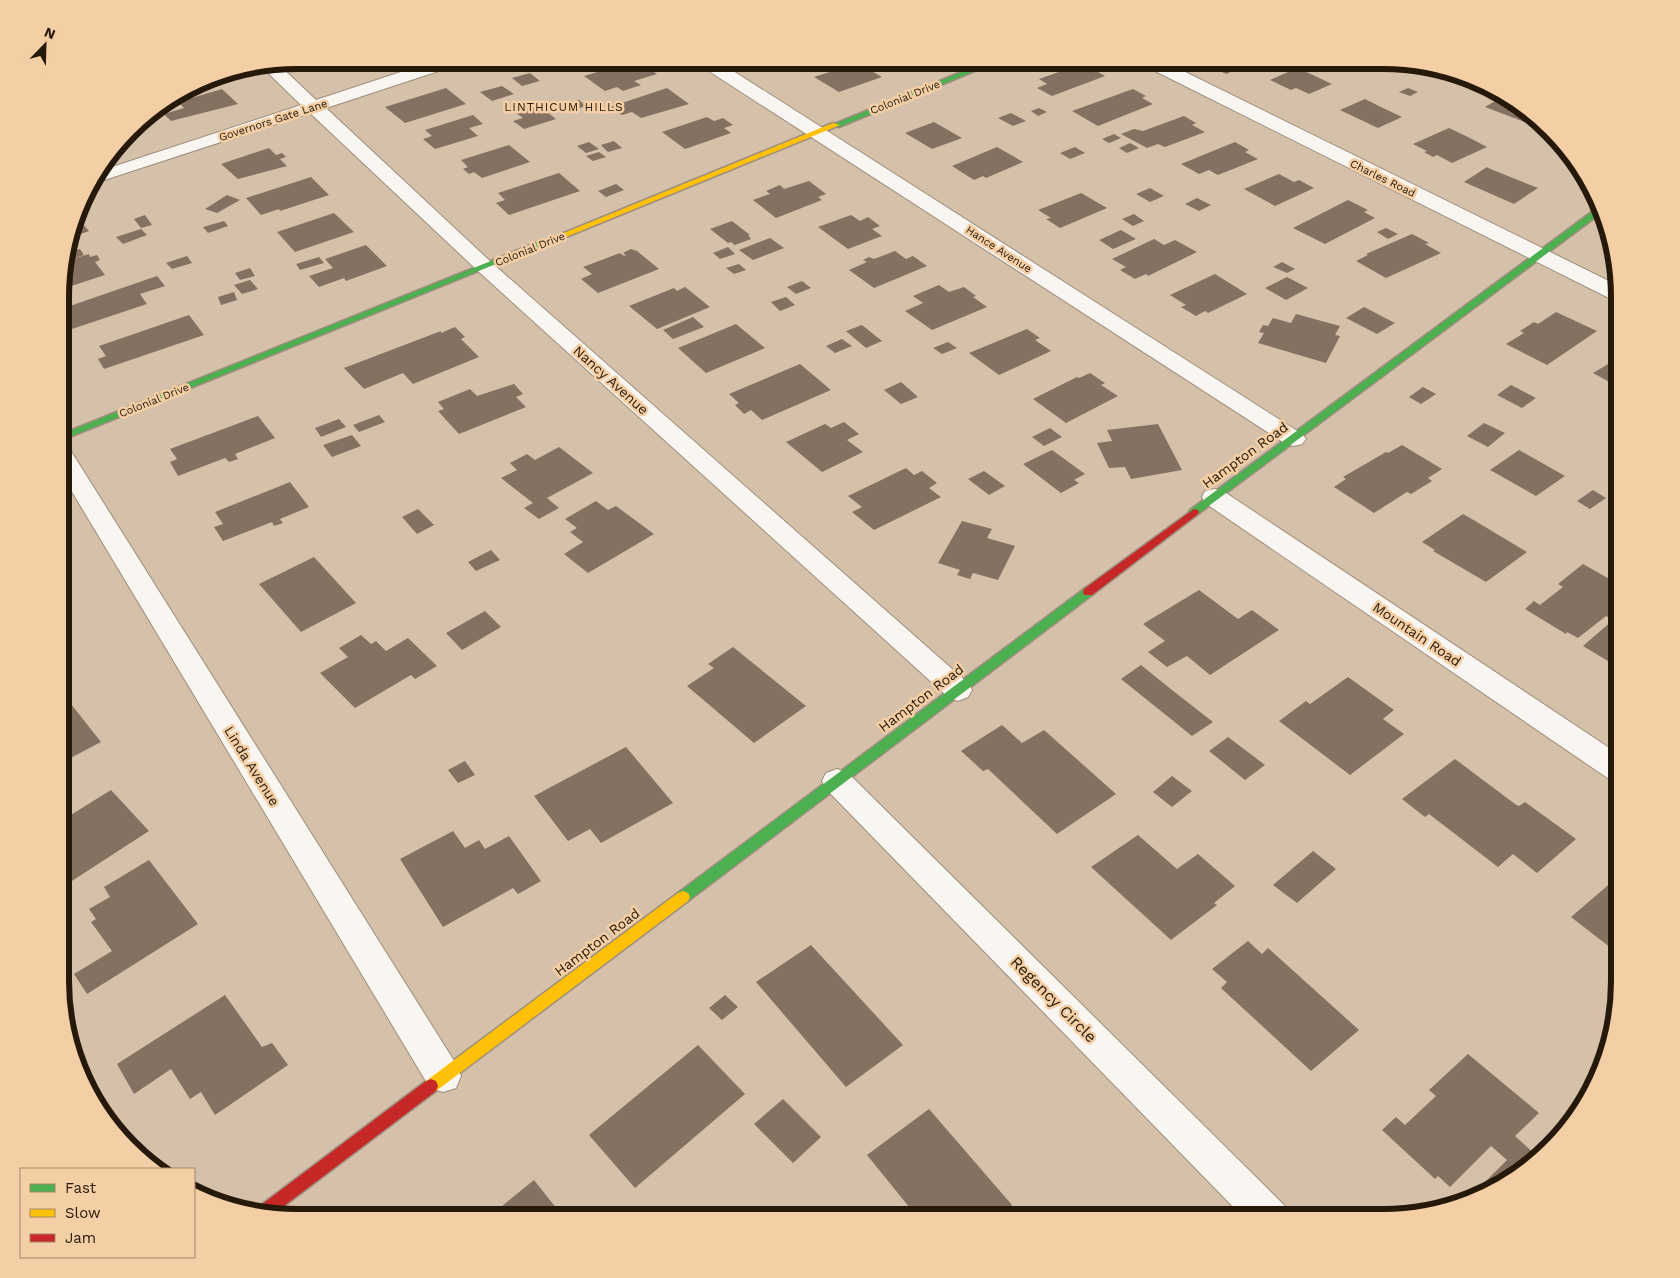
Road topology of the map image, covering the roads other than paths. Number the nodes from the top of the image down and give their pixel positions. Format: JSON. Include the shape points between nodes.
{"nodes":[{"id":1,"x":426,"y":69,"type":"edge"},
{"id":2,"x":718,"y":69,"type":"edge"},
{"id":3,"x":976,"y":69,"type":"edge"},
{"id":4,"x":1164,"y":69,"type":"edge"},
{"id":5,"x":274,"y":70,"type":"edge"},
{"id":6,"x":313,"y":106,"type":"junction"},
{"id":7,"x":817,"y":133,"type":"junction"},
{"id":8,"x":103,"y":176,"type":"edge"},
{"id":9,"x":1595,"y":214,"type":"edge"},
{"id":10,"x":1539,"y":255,"type":"junction"},
{"id":11,"x":484,"y":267,"type":"junction"},
{"id":12,"x":1611,"y":290,"type":"edge"},
{"id":13,"x":69,"y":434,"type":"edge"},
{"id":14,"x":1294,"y":438,"type":"junction"},
{"id":15,"x":69,"y":467,"type":"edge"},
{"id":16,"x":1214,"y":497,"type":"junction"},
{"id":17,"x":958,"y":690,"type":"junction"},
{"id":18,"x":1611,"y":765,"type":"edge"},
{"id":19,"x":837,"y":781,"type":"junction"},
{"id":20,"x":443,"y":1076,"type":"junction"},
{"id":21,"x":269,"y":1207,"type":"edge"},
{"id":22,"x":1263,"y":1209,"type":"edge"}],
"edges":[{"from":1,"to":6,"type":"street","name":"Governors Gate Lane"},
{"from":2,"to":7,"type":"street","name":"Hance Avenue"},
{"from":3,"to":7,"type":"street","name":"Colonial Drive"},
{"from":4,"to":10,"type":"street","name":"Charles Road"},
{"from":5,"to":6,"type":"street","name":"Nancy Avenue"},
{"from":6,"to":8,"type":"street","name":"Governors Gate Lane"},
{"from":6,"to":11,"type":"street","name":"Nancy Avenue"},
{"from":7,"to":11,"type":"street","name":"Colonial Drive"},
{"from":7,"to":14,"type":"street","name":"Hance Avenue"},
{"from":9,"to":10,"type":"street","name":"Hampton Road"},
{"from":10,"to":12,"type":"street","name":"Charles Road"},
{"from":10,"to":14,"type":"street","name":"Hampton Road"},
{"from":11,"to":13,"type":"street","name":"Colonial Drive"},
{"from":11,"to":17,"type":"street","name":"Nancy Avenue"},
{"from":14,"to":16,"type":"street","name":"Hampton Road"},
{"from":15,"to":20,"type":"street","name":"Linda Avenue"},
{"from":16,"to":17,"type":"street","name":"Hampton Road"},
{"from":16,"to":18,"type":"street","name":"Mountain Road"},
{"from":17,"to":19,"type":"street","name":"Hampton Road"},
{"from":19,"to":20,"type":"street","name":"Hampton Road"},
{"from":19,"to":22,"type":"street","name":"Regency Circle"},
{"from":20,"to":21,"type":"street","name":"Hampton Road"}]}
